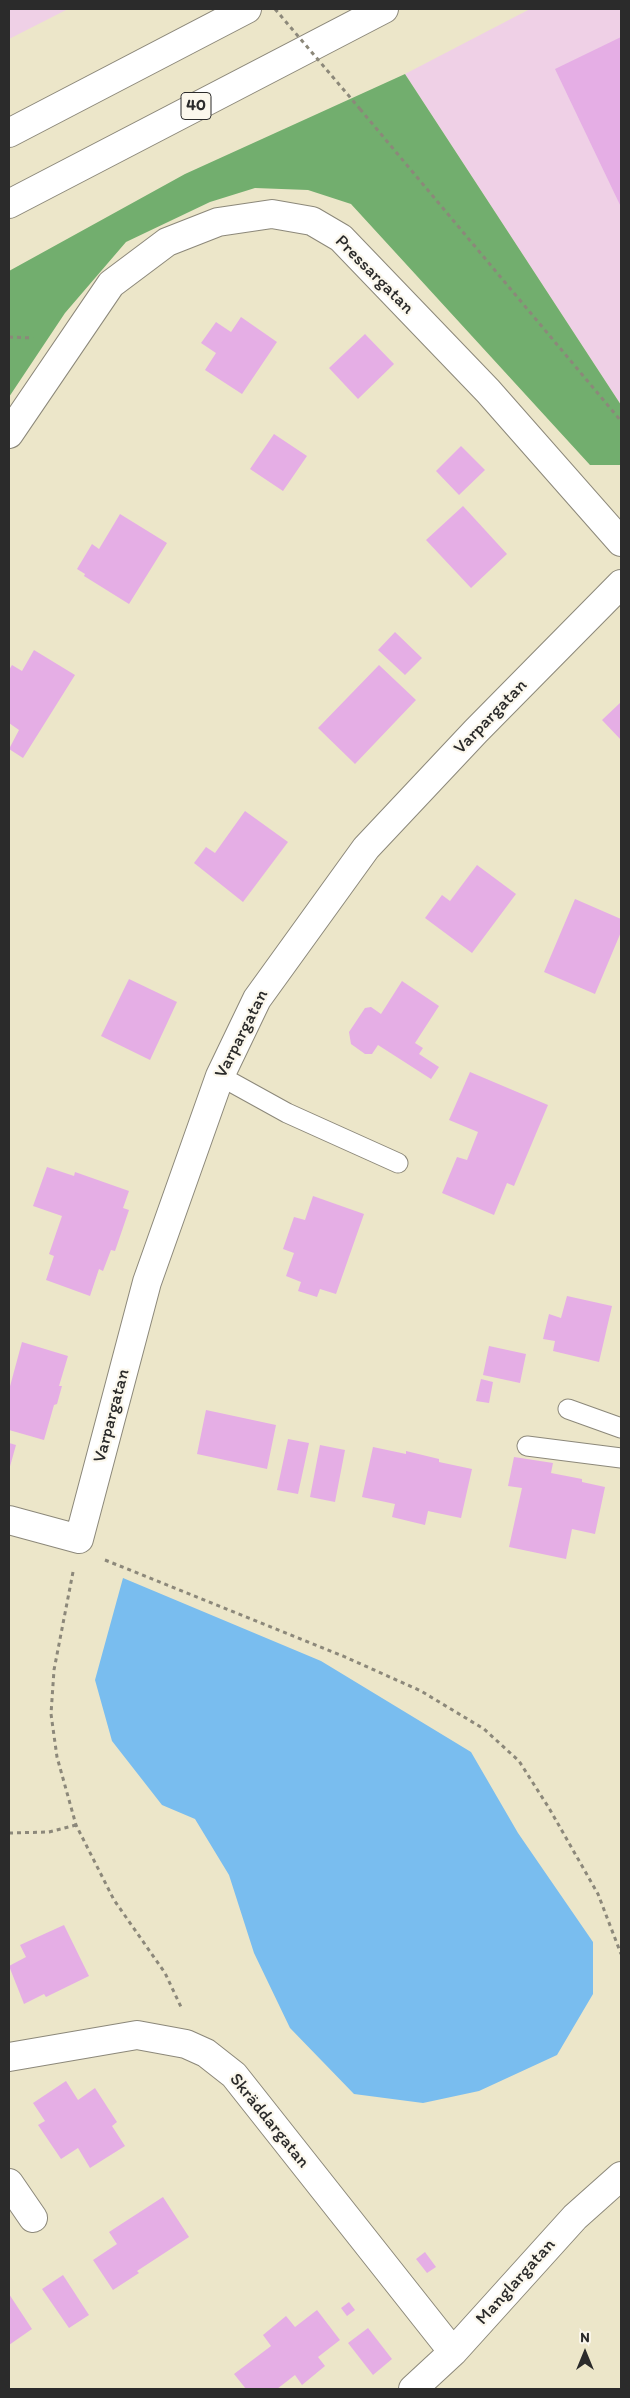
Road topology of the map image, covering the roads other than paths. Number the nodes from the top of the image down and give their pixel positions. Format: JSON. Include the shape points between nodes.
{"nodes":[{"id":1,"x":247,"y":9,"type":"edge"},
{"id":2,"x":384,"y":9,"type":"edge"},
{"id":3,"x":9,"y":133,"type":"edge"},
{"id":4,"x":9,"y":204,"type":"edge"},
{"id":5,"x":9,"y":434,"type":"edge"},
{"id":6,"x":621,"y":542,"type":"edge"},
{"id":7,"x":621,"y":584,"type":"edge"},
{"id":8,"x":220,"y":1076,"type":"junction"},
{"id":9,"x":398,"y":1163,"type":"dead end"},
{"id":10,"x":568,"y":1409,"type":"dead end"},
{"id":11,"x":621,"y":1428,"type":"edge"},
{"id":12,"x":527,"y":1446,"type":"dead end"},
{"id":13,"x":621,"y":1458,"type":"edge"},
{"id":14,"x":9,"y":1520,"type":"edge"},
{"id":15,"x":9,"y":2057,"type":"edge"},
{"id":16,"x":621,"y":2176,"type":"edge"},
{"id":17,"x":9,"y":2183,"type":"edge"},
{"id":18,"x":33,"y":2218,"type":"dead end"},
{"id":19,"x":453,"y":2352,"type":"junction"},
{"id":20,"x":413,"y":2389,"type":"edge"}],
"edges":[{"from":1,"to":3,"type":"main road"},
{"from":2,"to":4,"type":"main road","number":"40"},
{"from":5,"to":6,"type":"main road","name":"Pressargatan","via":[[111,284],[167,242],[218,222],[272,214],[312,220],[348,245],[488,391]]},
{"from":7,"to":8,"type":"main road","name":"Varpargatan","via":[[366,848],[256,999]]},
{"from":8,"to":9,"type":"lane","via":[[286,1113]]},
{"from":8,"to":14,"type":"main road","name":"Varpargatan","via":[[147,1282],[79,1539]]},
{"from":10,"to":11,"type":"lane"},
{"from":12,"to":13,"type":"lane"},
{"from":15,"to":19,"type":"main road","name":"Skräddargatan","via":[[137,2035],[186,2044],[206,2053],[234,2075]]},
{"from":16,"to":19,"type":"main road","name":"Manglargatan","via":[[575,2217]]},
{"from":17,"to":18,"type":"main road"},
{"from":19,"to":20,"type":"main road","name":"Manglargatan"}]}
